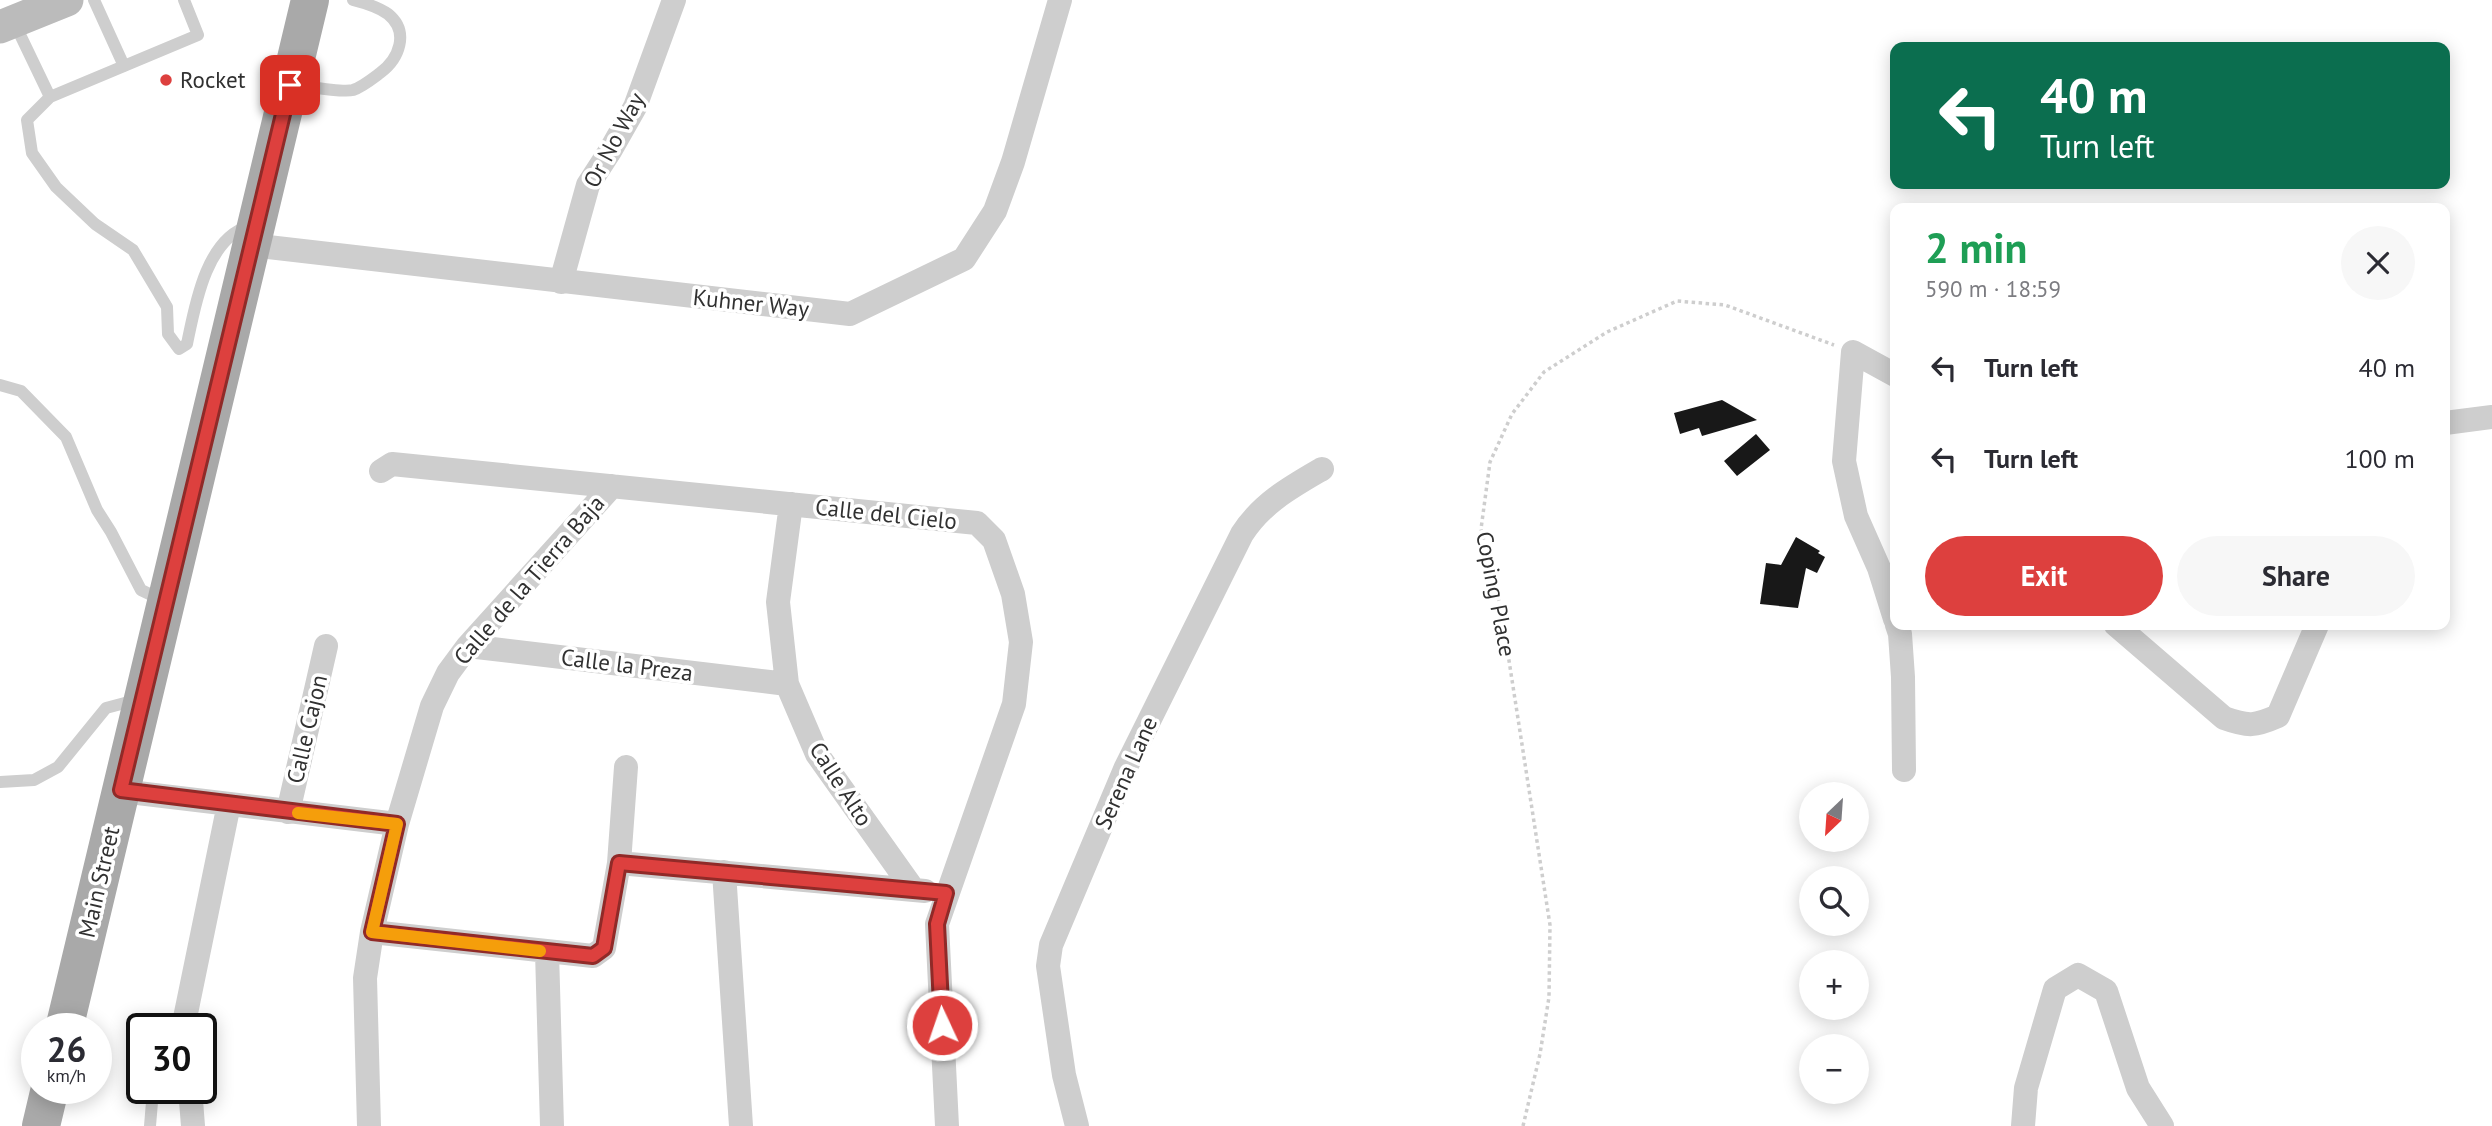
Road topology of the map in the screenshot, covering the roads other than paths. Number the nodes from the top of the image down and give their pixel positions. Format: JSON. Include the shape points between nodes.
{"nodes":[{"id":1,"x":67,"y":0,"type":"edge"},
{"id":2,"x":94,"y":0,"type":"edge"},
{"id":3,"x":184,"y":0,"type":"edge"},
{"id":4,"x":310,"y":0,"type":"edge"},
{"id":5,"x":353,"y":0,"type":"edge"},
{"id":6,"x":674,"y":0,"type":"edge"},
{"id":7,"x":1060,"y":0,"type":"edge"},
{"id":8,"x":7,"y":24,"type":"edge"},
{"id":9,"x":124,"y":66,"type":"junction"},
{"id":10,"x":290,"y":85,"type":"junction"},
{"id":11,"x":50,"y":97,"type":"junction"},
{"id":12,"x":253,"y":234,"type":"junction"},
{"id":13,"x":561,"y":282,"type":"junction"},
{"id":14,"x":1890,"y":372,"type":"edge"},
{"id":15,"x":0,"y":385,"type":"edge"},
{"id":16,"x":2492,"y":417,"type":"edge"},
{"id":17,"x":2450,"y":422,"type":"edge"},
{"id":18,"x":1322,"y":469,"type":"dead end"},
{"id":19,"x":381,"y":471,"type":"dead end"},
{"id":20,"x":612,"y":486,"type":"junction"},
{"id":21,"x":791,"y":504,"type":"junction"},
{"id":22,"x":166,"y":602,"type":"junction"},
{"id":23,"x":1890,"y":603,"type":"edge"},
{"id":24,"x":1899,"y":630,"type":"edge"},
{"id":25,"x":2122,"y":630,"type":"edge"},
{"id":26,"x":2315,"y":630,"type":"edge"},
{"id":27,"x":326,"y":646,"type":"dead end"},
{"id":28,"x":468,"y":646,"type":"junction"},
{"id":29,"x":787,"y":684,"type":"junction"},
{"id":30,"x":143,"y":698,"type":"junction"},
{"id":31,"x":626,"y":767,"type":"dead end"},
{"id":32,"x":1903,"y":770,"type":"dead end"},
{"id":33,"x":0,"y":782,"type":"edge"},
{"id":34,"x":121,"y":790,"type":"junction"},
{"id":35,"x":229,"y":804,"type":"junction"},
{"id":36,"x":288,"y":812,"type":"junction"},
{"id":37,"x":397,"y":824,"type":"junction"},
{"id":38,"x":619,"y":863,"type":"junction"},
{"id":39,"x":724,"y":872,"type":"junction"},
{"id":40,"x":913,"y":890,"type":"junction"},
{"id":41,"x":946,"y":893,"type":"junction"},
{"id":42,"x":372,"y":932,"type":"junction"},
{"id":43,"x":547,"y":952,"type":"junction"},
{"id":44,"x":68,"y":1013,"type":"edge"},
{"id":45,"x":185,"y":1013,"type":"edge"},
{"id":46,"x":46,"y":1104,"type":"edge"},
{"id":47,"x":152,"y":1104,"type":"edge"},
{"id":48,"x":191,"y":1104,"type":"edge"},
{"id":49,"x":41,"y":1126,"type":"edge"},
{"id":50,"x":150,"y":1126,"type":"edge"},
{"id":51,"x":193,"y":1126,"type":"edge"},
{"id":52,"x":369,"y":1126,"type":"edge"},
{"id":53,"x":552,"y":1126,"type":"edge"},
{"id":54,"x":741,"y":1126,"type":"edge"},
{"id":55,"x":947,"y":1126,"type":"edge"},
{"id":56,"x":1077,"y":1126,"type":"edge"},
{"id":57,"x":2023,"y":1126,"type":"edge"},
{"id":58,"x":2162,"y":1126,"type":"edge"}],
"edges":[{"from":1,"to":8,"type":"main road"},
{"from":2,"to":9,"type":"lane"},
{"from":3,"to":9,"type":"lane","via":[[198,34]]},
{"from":4,"to":10,"type":"main road","name":"Main Street"},
{"from":5,"to":10,"type":"lane","via":[[394,20],[400,48],[391,65],[351,91]]},
{"from":6,"to":13,"type":"street","name":"Or No Way","via":[[635,107],[588,185]]},
{"from":7,"to":13,"type":"street","name":"Kuhner Way","via":[[995,211],[964,259],[850,314]]},
{"from":8,"to":11,"type":"lane"},
{"from":9,"to":11,"type":"lane"},
{"from":10,"to":12,"type":"main road","name":"Main Street"},
{"from":11,"to":12,"type":"lane","via":[[27,120],[32,153],[56,187],[94,224],[133,250],[167,307],[168,334],[179,349],[187,344],[196,300],[225,242],[237,229]]},
{"from":12,"to":13,"type":"street","name":"Kuhner Way"},
{"from":12,"to":22,"type":"main road","name":"Main Street"},
{"from":14,"to":23,"type":"street","via":[[1853,352],[1844,461],[1856,516]]},
{"from":15,"to":22,"type":"lane","via":[[21,391],[66,437],[97,510],[141,590]]},
{"from":16,"to":17,"type":"street"},
{"from":18,"to":56,"type":"street","name":"Serena Lane","via":[[1279,494],[1242,534],[1126,767],[1051,945],[1048,966],[1064,1075]]},
{"from":19,"to":20,"type":"street","name":"Calle del Cielo","via":[[392,464]]},
{"from":20,"to":21,"type":"street","name":"Calle del Cielo"},
{"from":20,"to":28,"type":"street","name":"Calle de la Tierra Baja"},
{"from":21,"to":29,"type":"street","name":"Calle Alto","via":[[778,602]]},
{"from":21,"to":41,"type":"street","name":"Calle del Cielo","via":[[977,523],[994,540],[1013,594],[1021,642],[1014,704]]},
{"from":22,"to":30,"type":"main road","name":"Main Street"},
{"from":24,"to":32,"type":"street"},
{"from":25,"to":26,"type":"street","via":[[2224,718],[2246,726],[2278,716]]},
{"from":27,"to":36,"type":"street","name":"Calle Cajon"},
{"from":28,"to":29,"type":"street","name":"Calle la Preza"},
{"from":28,"to":37,"type":"street","name":"Calle de la Tierra Baja","via":[[432,706]]},
{"from":29,"to":40,"type":"street","name":"Calle Alto","via":[[817,754]]},
{"from":30,"to":33,"type":"lane","via":[[106,708],[58,767],[34,780]]},
{"from":30,"to":34,"type":"main road","name":"Main Street"},
{"from":31,"to":38,"type":"street"},
{"from":34,"to":35,"type":"street"},
{"from":34,"to":44,"type":"main road","name":"Main Street"},
{"from":35,"to":36,"type":"street"},
{"from":35,"to":45,"type":"street"},
{"from":36,"to":37,"type":"street"},
{"from":37,"to":42,"type":"street","name":"Calle de la Tierra Baja"},
{"from":38,"to":39,"type":"street"},
{"from":38,"to":43,"type":"street","via":[[604,948],[593,956]]},
{"from":39,"to":40,"type":"street"},
{"from":39,"to":54,"type":"street"},
{"from":40,"to":41,"type":"street"},
{"from":41,"to":55,"type":"street","name":"Calle del Cielo","via":[[937,924]]},
{"from":42,"to":43,"type":"street"},
{"from":42,"to":52,"type":"street","name":"Calle de la Tierra Baja","via":[[365,978]]},
{"from":43,"to":53,"type":"street"},
{"from":46,"to":49,"type":"main road"},
{"from":47,"to":50,"type":"lane"},
{"from":48,"to":51,"type":"street"},
{"from":57,"to":58,"type":"street","via":[[2025,1088],[2055,989],[2078,975],[2106,990],[2138,1088]]}]}
